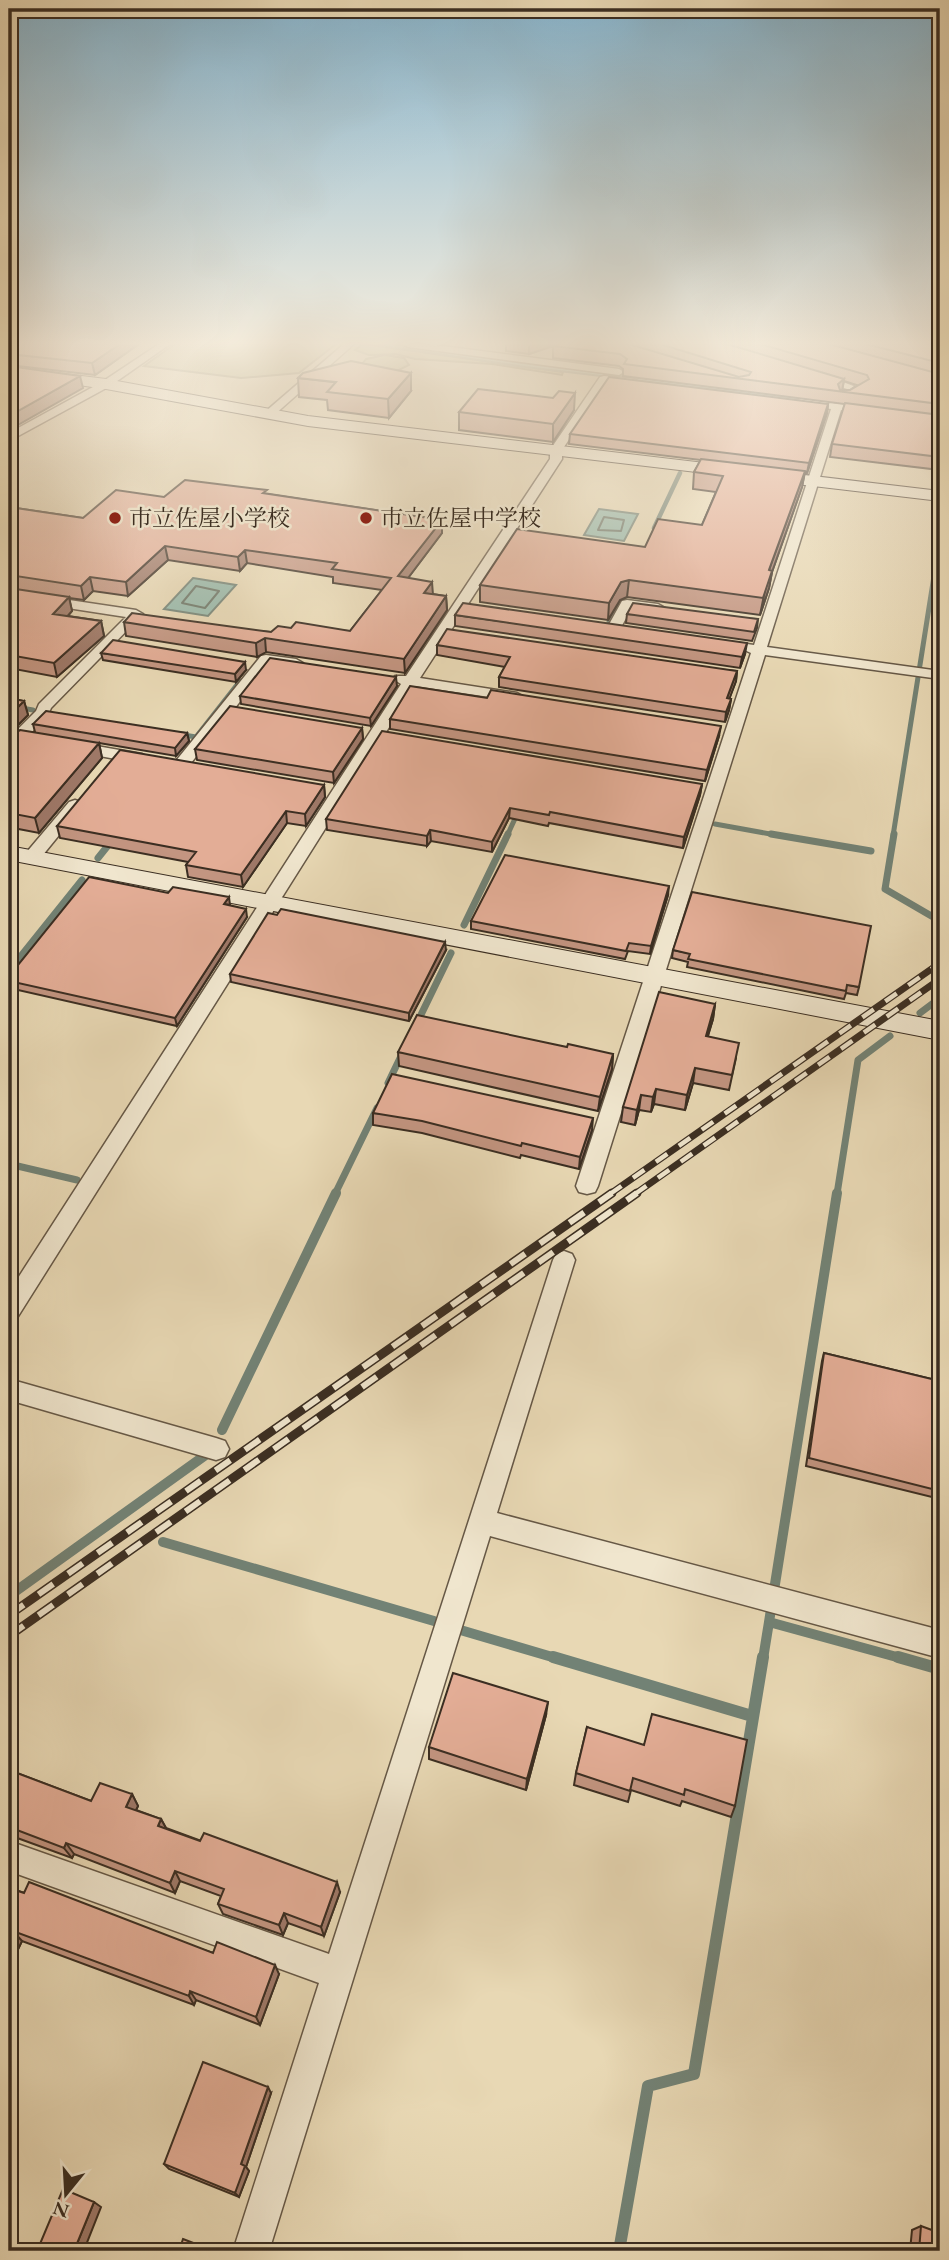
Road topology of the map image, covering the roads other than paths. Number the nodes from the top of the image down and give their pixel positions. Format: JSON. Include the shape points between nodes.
{"nodes":[{"id":1,"x":552,"y":449,"type":"edge"},
{"id":2,"x":824,"y":449,"type":"edge"},
{"id":3,"x":556,"y":450,"type":"junction"},
{"id":4,"x":813,"y":481,"type":"junction"},
{"id":5,"x":940,"y":496,"type":"edge"},
{"id":6,"x":9,"y":595,"type":"edge"},
{"id":7,"x":678,"y":611,"type":"edge"},
{"id":8,"x":597,"y":626,"type":"edge"},
{"id":9,"x":733,"y":646,"type":"edge"},
{"id":10,"x":759,"y":649,"type":"junction"},
{"id":11,"x":305,"y":665,"type":"edge"},
{"id":12,"x":934,"y":674,"type":"edge"},
{"id":13,"x":384,"y":677,"type":"edge"},
{"id":14,"x":411,"y":681,"type":"junction"},
{"id":15,"x":532,"y":699,"type":"edge"},
{"id":16,"x":225,"y":709,"type":"junction"},
{"id":17,"x":251,"y":713,"type":"edge"},
{"id":18,"x":12,"y":740,"type":"edge"},
{"id":19,"x":83,"y":795,"type":"edge"},
{"id":20,"x":20,"y":855,"type":"edge"},
{"id":21,"x":271,"y":903,"type":"junction"},
{"id":22,"x":656,"y":976,"type":"junction"},
{"id":23,"x":940,"y":1031,"type":"edge"},
{"id":24,"x":581,"y":1117,"type":"edge"},
{"id":25,"x":607,"y":1123,"type":"junction"},
{"id":26,"x":587,"y":1186,"type":"dead end"},
{"id":27,"x":564,"y":1260,"type":"dead end"},
{"id":28,"x":9,"y":1311,"type":"edge"},
{"id":29,"x":9,"y":1389,"type":"edge"},
{"id":30,"x":216,"y":1448,"type":"dead end"},
{"id":31,"x":481,"y":1521,"type":"junction"},
{"id":32,"x":940,"y":1644,"type":"edge"},
{"id":33,"x":9,"y":1856,"type":"edge"},
{"id":34,"x":340,"y":1974,"type":"junction"},
{"id":35,"x":251,"y":2251,"type":"edge"}],
"edges":[{"from":1,"to":3,"type":"street"},
{"from":2,"to":4,"type":"street"},
{"from":3,"to":4,"type":"street"},
{"from":3,"to":14,"type":"street","via":[[556,459],[464,607]]},
{"from":4,"to":5,"type":"street"},
{"from":4,"to":10,"type":"street","via":[[761,622]]},
{"from":6,"to":18,"type":"street","via":[[136,614],[117,642]]},
{"from":7,"to":8,"type":"street","via":[[627,604],[621,629]]},
{"from":9,"to":10,"type":"street"},
{"from":10,"to":12,"type":"street"},
{"from":10,"to":22,"type":"street","via":[[744,675],[708,789]]},
{"from":11,"to":16,"type":"street","via":[[266,659],[254,664]]},
{"from":13,"to":14,"type":"street"},
{"from":14,"to":15,"type":"street"},
{"from":14,"to":21,"type":"street","via":[[334,791]]},
{"from":16,"to":17,"type":"street"},
{"from":16,"to":18,"type":"street","via":[[175,764],[113,759],[50,742]]},
{"from":19,"to":20,"type":"street"},
{"from":20,"to":21,"type":"street"},
{"from":21,"to":22,"type":"street"},
{"from":21,"to":28,"type":"street"},
{"from":22,"to":23,"type":"street"},
{"from":22,"to":25,"type":"street"},
{"from":24,"to":25,"type":"street"},
{"from":25,"to":26,"type":"street"},
{"from":27,"to":31,"type":"street"},
{"from":29,"to":30,"type":"street"},
{"from":31,"to":32,"type":"street"},
{"from":31,"to":34,"type":"street"},
{"from":33,"to":34,"type":"street"},
{"from":34,"to":35,"type":"street"}]}
